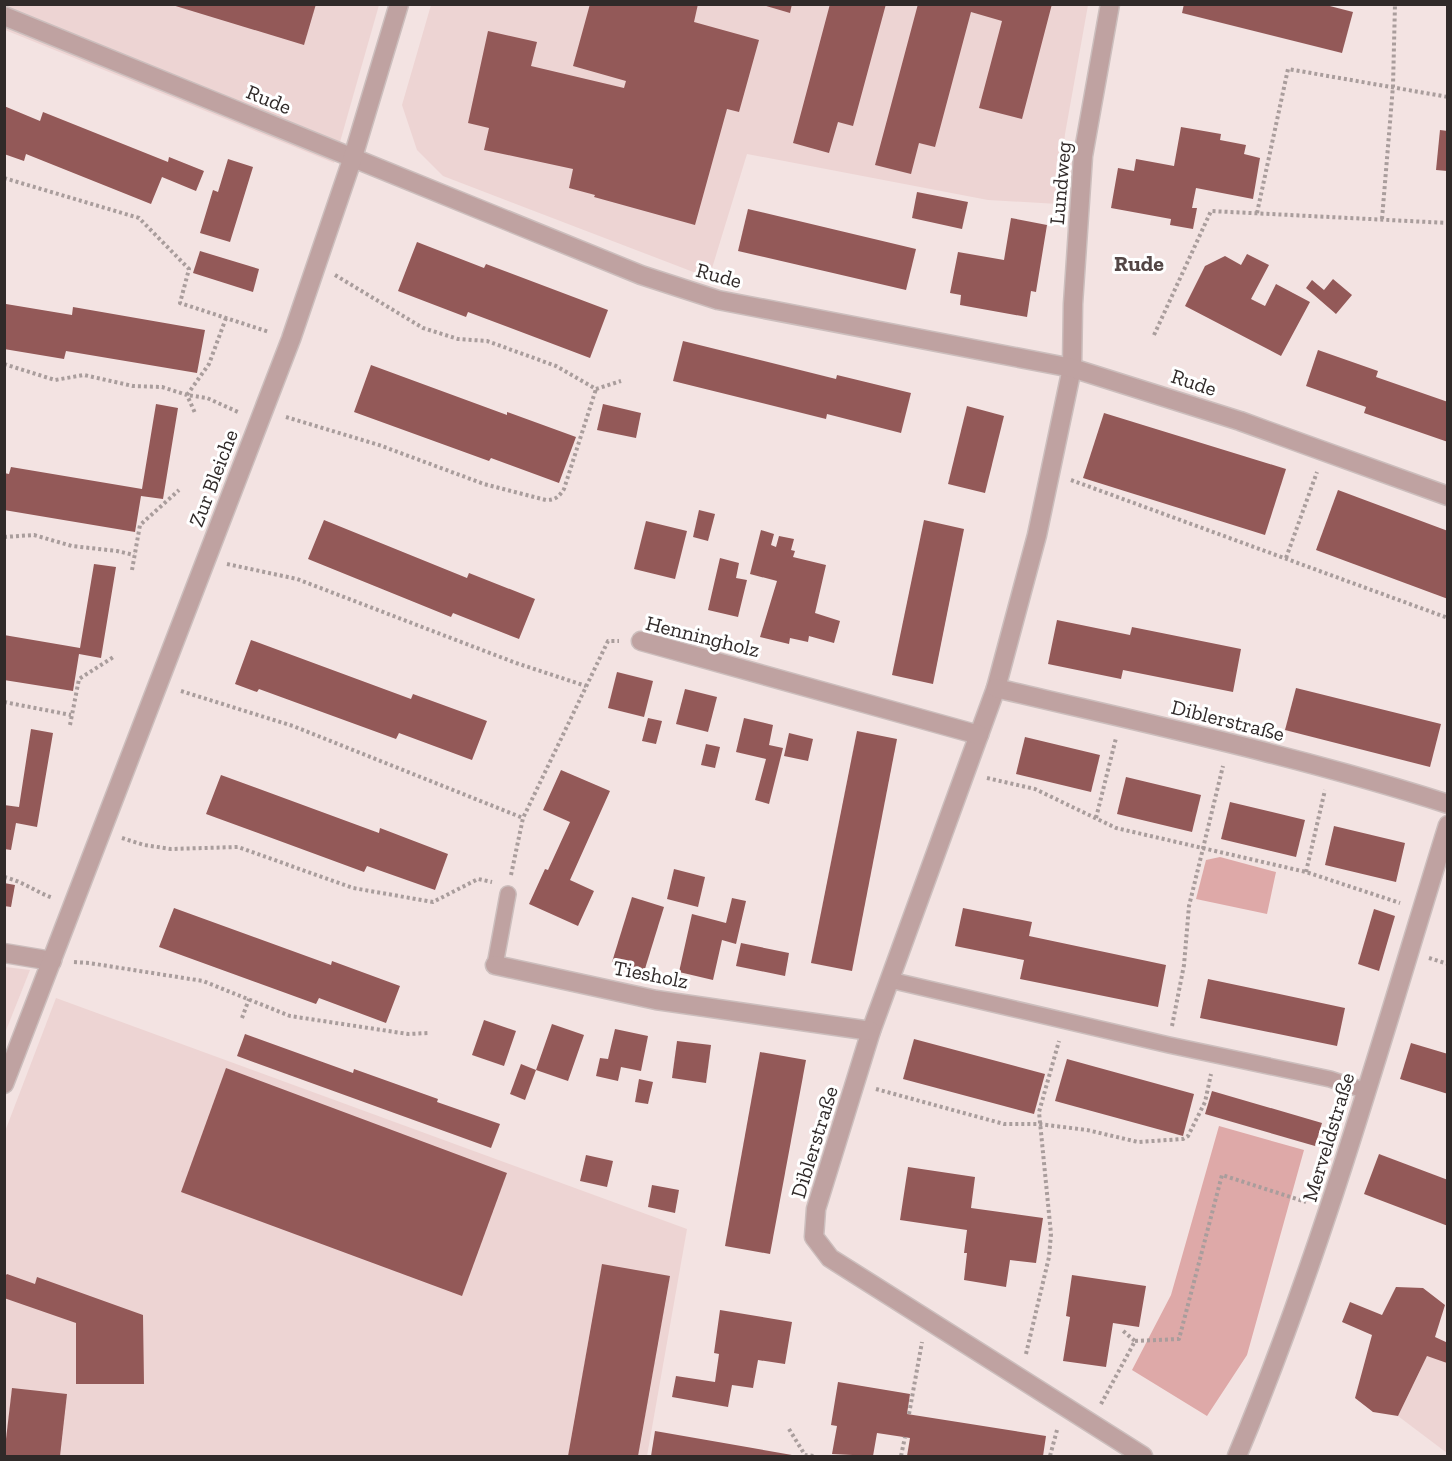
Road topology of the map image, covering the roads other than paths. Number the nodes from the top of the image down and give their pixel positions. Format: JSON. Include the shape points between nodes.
{"nodes":[{"id":1,"x":399,"y":4,"type":"edge"},
{"id":2,"x":1110,"y":4,"type":"edge"},
{"id":3,"x":4,"y":16,"type":"edge"},
{"id":4,"x":353,"y":157,"type":"junction"},
{"id":5,"x":1072,"y":368,"type":"junction"},
{"id":6,"x":1448,"y":496,"type":"edge"},
{"id":7,"x":641,"y":640,"type":"road end"},
{"id":8,"x":996,"y":688,"type":"junction"},
{"id":9,"x":979,"y":735,"type":"junction"},
{"id":10,"x":1448,"y":804,"type":"edge"},
{"id":11,"x":1448,"y":825,"type":"edge"},
{"id":12,"x":508,"y":890,"type":"road end"},
{"id":13,"x":4,"y":953,"type":"edge"},
{"id":14,"x":52,"y":961,"type":"junction"},
{"id":15,"x":495,"y":965,"type":"joint"},
{"id":16,"x":890,"y":980,"type":"junction"},
{"id":17,"x":872,"y":1032,"type":"junction"},
{"id":18,"x":4,"y":1084,"type":"edge"},
{"id":19,"x":1366,"y":1091,"type":"junction"},
{"id":20,"x":1143,"y":1456,"type":"edge"},
{"id":21,"x":1237,"y":1456,"type":"edge"}],
"edges":[{"from":1,"to":4,"type":"street","name":"Zur Bleiche"},
{"from":2,"to":5,"type":"street","name":"Lundweg","via":[[1083,156]]},
{"from":3,"to":4,"type":"street","name":"Rude"},
{"from":4,"to":5,"type":"street","name":"Rude","via":[[641,275],[718,300]]},
{"from":4,"to":14,"type":"street","name":"Zur Bleiche","via":[[291,339]]},
{"from":5,"to":6,"type":"street","name":"Rude","via":[[1240,421]]},
{"from":5,"to":8,"type":"street","name":"Diblerstraße","via":[[1037,535]]},
{"from":7,"to":9,"type":"street","name":"Henningholz"},
{"from":8,"to":9,"type":"street","name":"Diblerstraße"},
{"from":8,"to":10,"type":"street","name":"Diblerstraße","via":[[1229,741]]},
{"from":9,"to":16,"type":"street","name":"Diblerstraße"},
{"from":11,"to":19,"type":"street","name":"Merveldstraße"},
{"from":12,"to":15,"type":"lane","name":"Tiesholz"},
{"from":13,"to":14,"type":"street"},
{"from":14,"to":18,"type":"street","name":"Zur Bleiche"},
{"from":15,"to":17,"type":"street","name":"Tiesholz","via":[[656,1000]]},
{"from":16,"to":17,"type":"street","name":"Diblerstraße"},
{"from":16,"to":19,"type":"lane","via":[[1330,1079]]},
{"from":17,"to":20,"type":"street","name":"Diblerstraße","via":[[816,1209],[814,1236],[830,1258]]},
{"from":19,"to":21,"type":"street","name":"Merveldstraße","via":[[1330,1210]]}]}
